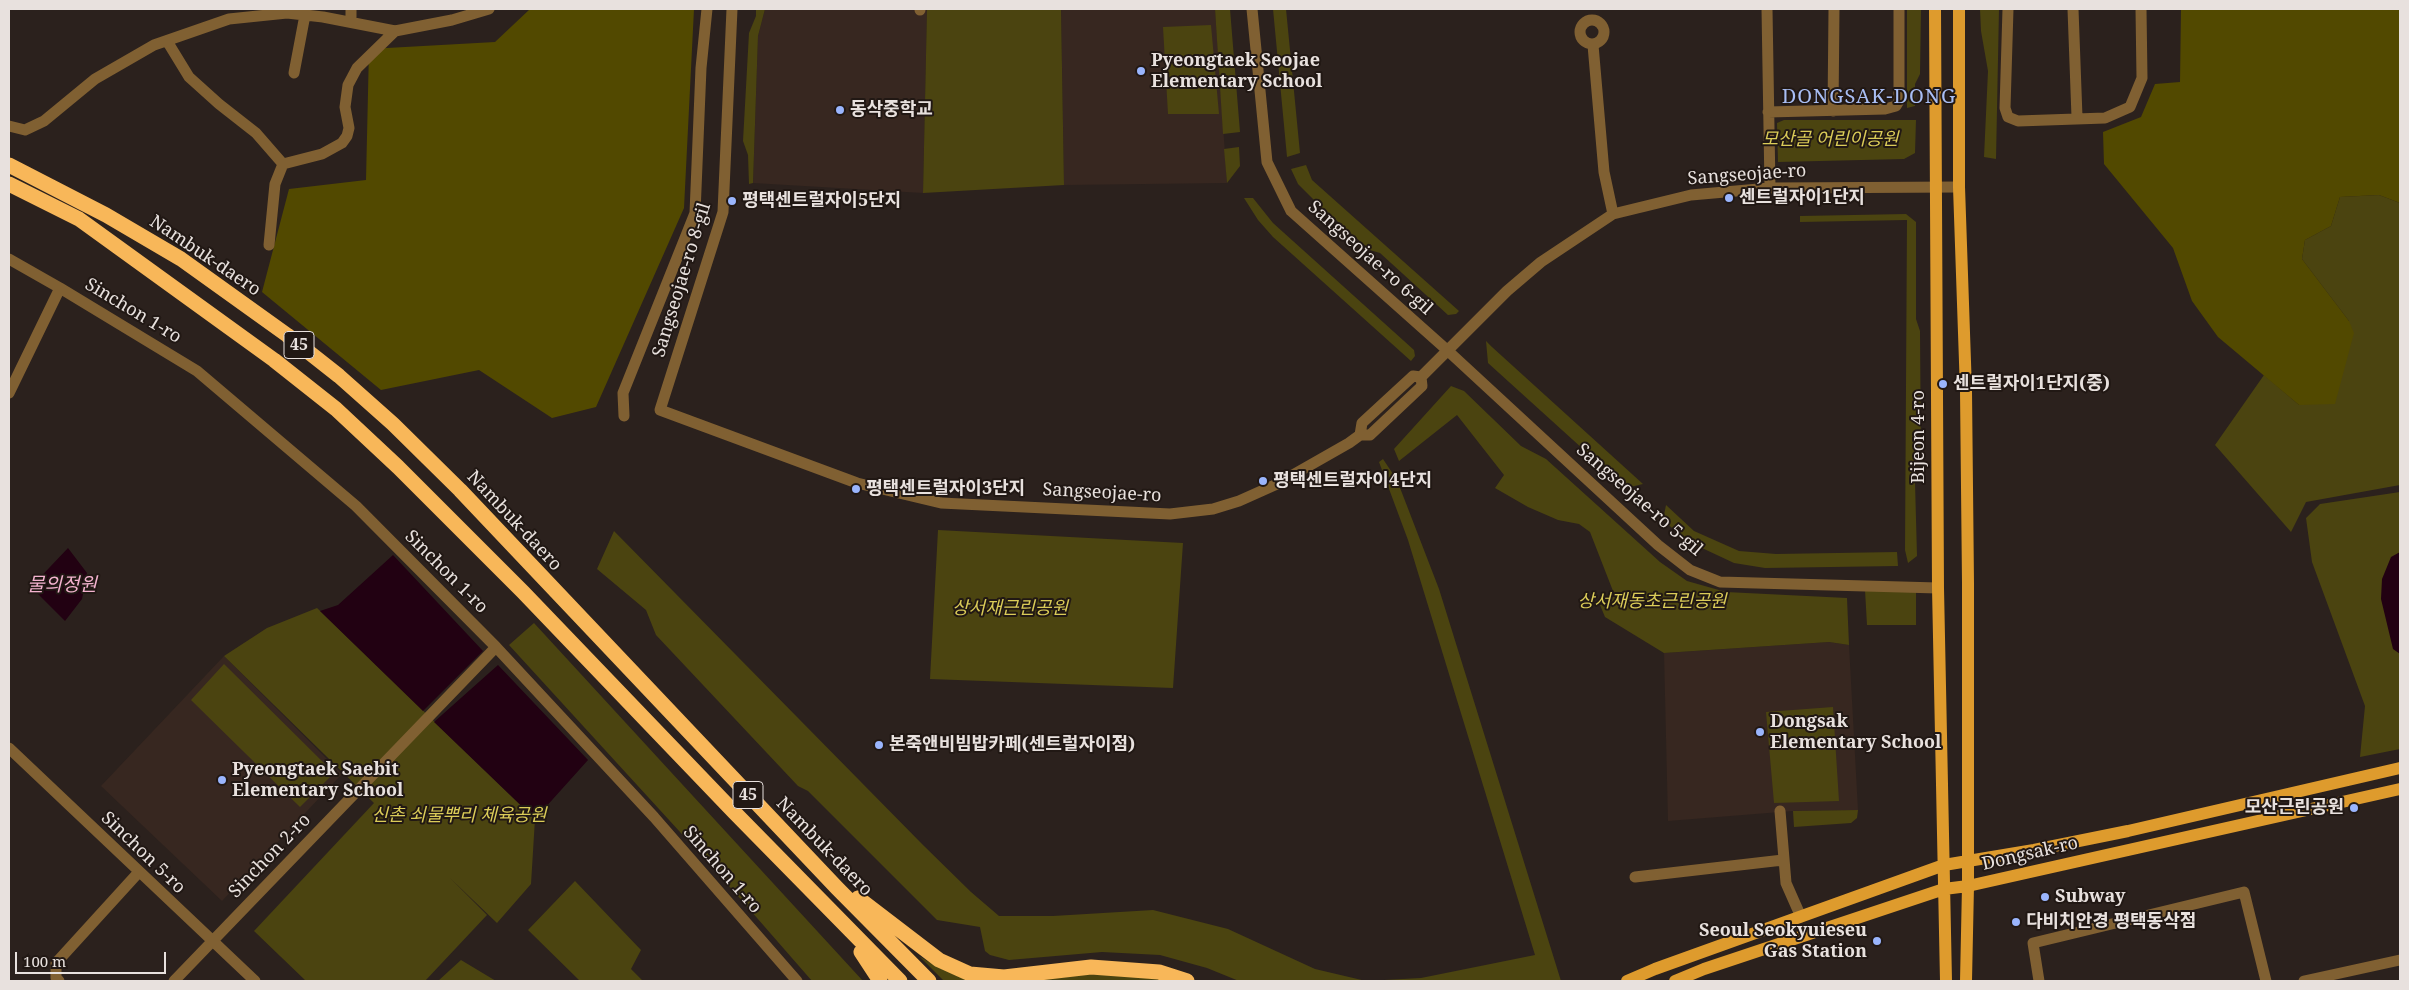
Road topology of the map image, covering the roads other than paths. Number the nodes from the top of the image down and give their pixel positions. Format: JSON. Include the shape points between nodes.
{"nodes":[{"id":1,"x":351,"y":9,"type":"edge"},
{"id":2,"x":488,"y":9,"type":"edge"},
{"id":3,"x":707,"y":9,"type":"edge"},
{"id":4,"x":732,"y":9,"type":"edge"},
{"id":5,"x":1252,"y":9,"type":"edge"},
{"id":6,"x":1767,"y":9,"type":"edge"},
{"id":7,"x":1834,"y":9,"type":"edge"},
{"id":8,"x":1899,"y":9,"type":"edge"},
{"id":9,"x":1935,"y":9,"type":"edge"},
{"id":10,"x":1959,"y":9,"type":"edge"},
{"id":11,"x":2008,"y":9,"type":"edge"},
{"id":12,"x":2073,"y":9,"type":"edge"},
{"id":13,"x":2141,"y":9,"type":"edge"},
{"id":14,"x":1593,"y":14,"type":"edge"},
{"id":15,"x":305,"y":15,"type":"junction"},
{"id":16,"x":351,"y":22,"type":"junction"},
{"id":17,"x":394,"y":31,"type":"junction"},
{"id":18,"x":167,"y":41,"type":"junction"},
{"id":19,"x":1592,"y":45,"type":"junction"},
{"id":20,"x":294,"y":73,"type":"dead end"},
{"id":21,"x":1833,"y":111,"type":"junction"},
{"id":22,"x":1768,"y":112,"type":"junction"},
{"id":23,"x":2077,"y":117,"type":"junction"},
{"id":24,"x":9,"y":126,"type":"edge"},
{"id":25,"x":9,"y":159,"type":"edge"},
{"id":26,"x":283,"y":164,"type":"junction"},
{"id":27,"x":9,"y":165,"type":"edge"},
{"id":28,"x":26,"y":174,"type":"junction"},
{"id":29,"x":9,"y":184,"type":"edge"},
{"id":30,"x":1934,"y":187,"type":"junction"},
{"id":31,"x":1958,"y":187,"type":"junction"},
{"id":32,"x":1770,"y":188,"type":"junction"},
{"id":33,"x":9,"y":192,"type":"edge"},
{"id":34,"x":37,"y":198,"type":"junction"},
{"id":35,"x":1613,"y":214,"type":"junction"},
{"id":36,"x":269,"y":245,"type":"dead end"},
{"id":37,"x":9,"y":259,"type":"edge"},
{"id":38,"x":60,"y":288,"type":"junction"},
{"id":39,"x":1447,"y":350,"type":"junction"},
{"id":40,"x":9,"y":393,"type":"edge"},
{"id":41,"x":660,"y":410,"type":"joint"},
{"id":42,"x":624,"y":416,"type":"dead end"},
{"id":43,"x":1938,"y":588,"type":"junction"},
{"id":44,"x":496,"y":647,"type":"junction"},
{"id":45,"x":9,"y":748,"type":"edge"},
{"id":46,"x":2400,"y":768,"type":"edge"},
{"id":47,"x":2400,"y":789,"type":"edge"},
{"id":48,"x":1780,"y":811,"type":"dead end"},
{"id":49,"x":1783,"y":860,"type":"junction"},
{"id":50,"x":1968,"y":861,"type":"junction"},
{"id":51,"x":1944,"y":865,"type":"junction"},
{"id":52,"x":138,"y":873,"type":"junction"},
{"id":53,"x":1635,"y":877,"type":"dead end"},
{"id":54,"x":1968,"y":886,"type":"junction"},
{"id":55,"x":837,"y":888,"type":"junction"},
{"id":56,"x":1944,"y":889,"type":"junction"},
{"id":57,"x":829,"y":908,"type":"junction"},
{"id":58,"x":1801,"y":917,"type":"junction"},
{"id":59,"x":212,"y":942,"type":"junction"},
{"id":60,"x":2400,"y":960,"type":"edge"},
{"id":61,"x":59,"y":981,"type":"edge"},
{"id":62,"x":174,"y":981,"type":"edge"},
{"id":63,"x":254,"y":981,"type":"edge"},
{"id":64,"x":797,"y":981,"type":"edge"},
{"id":65,"x":880,"y":981,"type":"edge"},
{"id":66,"x":900,"y":981,"type":"edge"},
{"id":67,"x":929,"y":981,"type":"edge"},
{"id":68,"x":1187,"y":981,"type":"edge"},
{"id":69,"x":1627,"y":981,"type":"edge"},
{"id":70,"x":1675,"y":981,"type":"edge"},
{"id":71,"x":1946,"y":981,"type":"edge"},
{"id":72,"x":1966,"y":981,"type":"edge"},
{"id":73,"x":2039,"y":981,"type":"edge"},
{"id":74,"x":2266,"y":981,"type":"edge"},
{"id":75,"x":2304,"y":981,"type":"edge"}],
"edges":[{"from":1,"to":16,"type":"street"},
{"from":2,"to":17,"type":"street","via":[[452,20]]},
{"from":3,"to":42,"type":"street","via":[[701,68],[695,213],[622,393]]},
{"from":4,"to":41,"type":"street","name":"Sangseojae-ro 8-gil","via":[[723,212]]},
{"from":5,"to":39,"type":"street","name":"Sangseojae-ro 6-gil","via":[[1268,162],[1292,212]]},
{"from":6,"to":22,"type":"street"},
{"from":7,"to":21,"type":"street"},
{"from":8,"to":21,"type":"street","via":[[1899,101],[1896,106]]},
{"from":9,"to":30,"type":"main road","name":"Bijeon 4-ro"},
{"from":10,"to":31,"type":"main road"},
{"from":11,"to":23,"type":"street","via":[[2005,108],[2008,117],[2018,121]]},
{"from":12,"to":23,"type":"street"},
{"from":13,"to":23,"type":"street","via":[[2142,78],[2130,107],[2105,118]]},
{"from":14,"to":19,"type":"street","via":[[1580,32],[1585,42]]},
{"from":14,"to":19,"type":"street","via":[[1605,35]]},
{"from":15,"to":16,"type":"street"},
{"from":15,"to":18,"type":"street","via":[[287,13],[229,19]]},
{"from":15,"to":20,"type":"street"},
{"from":16,"to":17,"type":"street"},
{"from":17,"to":26,"type":"street","via":[[358,68],[348,85],[345,107],[350,128],[342,142],[322,154]]},
{"from":18,"to":24,"type":"street","via":[[154,45],[95,79],[44,121],[25,130]]},
{"from":18,"to":26,"type":"street","via":[[190,77],[256,132]]},
{"from":19,"to":35,"type":"street","via":[[1604,172]]},
{"from":21,"to":22,"type":"street"},
{"from":22,"to":32,"type":"street"},
{"from":25,"to":28,"type":"highway"},
{"from":26,"to":36,"type":"street","via":[[275,184]]},
{"from":27,"to":28,"type":"highway","name":"Nambuk-daero","number":"45"},
{"from":28,"to":55,"type":"highway","name":"Nambuk-daero","number":"45","via":[[106,215],[181,259],[339,376],[466,497]]},
{"from":29,"to":34,"type":"highway","number":"45"},
{"from":30,"to":31,"type":"street","name":"Sangseojae-ro"},
{"from":30,"to":32,"type":"street","name":"Sangseojae-ro"},
{"from":30,"to":43,"type":"main road","name":"Bijeon 4-ro"},
{"from":31,"to":50,"type":"main road","via":[[1966,391]]},
{"from":32,"to":35,"type":"street","name":"Sangseojae-ro","via":[[1691,195]]},
{"from":33,"to":34,"type":"highway"},
{"from":34,"to":57,"type":"highway","number":"45","via":[[79,219],[274,360],[336,409],[516,585]]},
{"from":35,"to":39,"type":"street","name":"Sangseojae-ro","via":[[1541,262]]},
{"from":37,"to":38,"type":"street","name":"Sinchon 1-ro"},
{"from":38,"to":40,"type":"street"},
{"from":38,"to":44,"type":"street","name":"Sinchon 1-ro","via":[[197,371],[356,506]]},
{"from":39,"to":41,"type":"street","name":"Sangseojae-ro","via":[[1421,377],[1422,386],[1370,435],[1360,435],[1277,484],[1239,501],[1212,509],[1170,514],[941,503],[909,497],[857,483]]},
{"from":39,"to":43,"type":"street","name":"Sangseojae-ro 5-gil","via":[[1690,570],[1720,582]]},
{"from":43,"to":51,"type":"main road","name":"Bijeon 4-ro"},
{"from":44,"to":59,"type":"street","name":"Sinchon 2-ro"},
{"from":44,"to":64,"type":"street","name":"Sinchon 1-ro","via":[[654,817]]},
{"from":45,"to":52,"type":"street","name":"Sinchon 5-ro"},
{"from":46,"to":50,"type":"main road","name":"Dongsak-ro","via":[[2128,831]]},
{"from":47,"to":54,"type":"main road","name":"Dongsak-ro"},
{"from":48,"to":49,"type":"street"},
{"from":49,"to":53,"type":"street"},
{"from":49,"to":58,"type":"street","via":[[1786,883]]},
{"from":50,"to":51,"type":"main road","name":"Dongsak-ro"},
{"from":50,"to":54,"type":"main road"},
{"from":51,"to":56,"type":"main road","name":"Bijeon 4-ro"},
{"from":51,"to":58,"type":"main road","name":"Dongsak-ro"},
{"from":52,"to":59,"type":"street","name":"Sinchon 5-ro"},
{"from":52,"to":61,"type":"street","via":[[56,964]]},
{"from":54,"to":56,"type":"main road","name":"Dongsak-ro"},
{"from":54,"to":72,"type":"main road"},
{"from":55,"to":67,"type":"highway","name":"Nambuk-daero","number":"45"},
{"from":55,"to":68,"type":"highway","via":[[860,899],[939,960],[970,974],[1004,977],[1091,967],[1160,972]]},
{"from":56,"to":70,"type":"main road","name":"Dongsak-ro"},
{"from":56,"to":71,"type":"main road","name":"Bijeon 4-ro"},
{"from":57,"to":65,"type":"highway"},
{"from":57,"to":66,"type":"highway","number":"45"},
{"from":58,"to":69,"type":"main road","name":"Dongsak-ro"},
{"from":59,"to":62,"type":"street","name":"Sinchon 2-ro"},
{"from":59,"to":63,"type":"street","name":"Sinchon 5-ro"},
{"from":60,"to":75,"type":"street"},
{"from":73,"to":74,"type":"street","via":[[2033,943],[2244,892]]}]}
